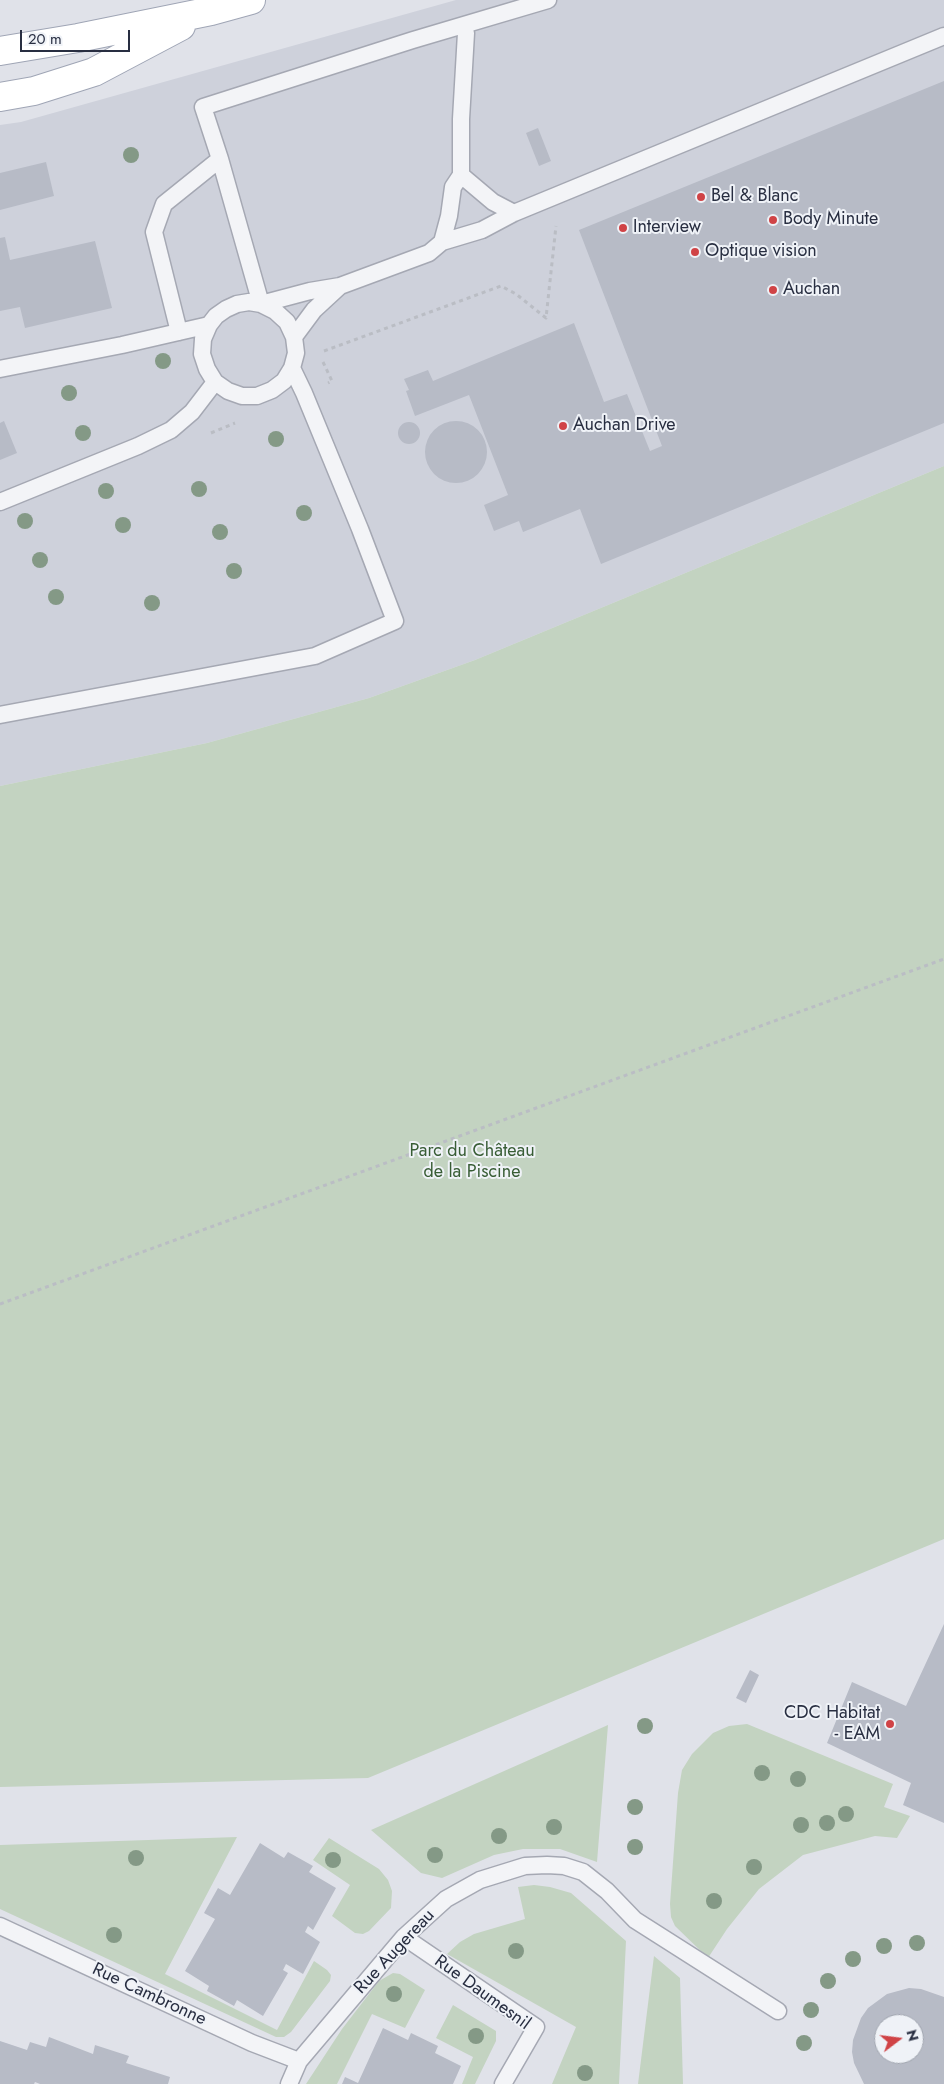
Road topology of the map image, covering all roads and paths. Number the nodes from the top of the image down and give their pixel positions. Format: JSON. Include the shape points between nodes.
{"nodes":[{"id":1,"x":251,"y":0,"type":"edge"},
{"id":2,"x":548,"y":0,"type":"edge"},
{"id":3,"x":211,"y":11,"type":"junction"},
{"id":4,"x":466,"y":33,"type":"dead end"},
{"id":5,"x":944,"y":36,"type":"edge"},
{"id":6,"x":0,"y":50,"type":"edge"},
{"id":7,"x":0,"y":97,"type":"edge"},
{"id":8,"x":220,"y":159,"type":"junction"},
{"id":9,"x":461,"y":175,"type":"junction"},
{"id":10,"x":514,"y":213,"type":"junction"},
{"id":11,"x":556,"y":223,"type":"dead end"},
{"id":12,"x":442,"y":242,"type":"junction"},
{"id":13,"x":340,"y":286,"type":"junction"},
{"id":14,"x":261,"y":304,"type":"junction"},
{"id":15,"x":209,"y":325,"type":"junction"},
{"id":16,"x":179,"y":332,"type":"junction"},
{"id":17,"x":294,"y":337,"type":"junction"},
{"id":18,"x":318,"y":353,"type":"dead end"},
{"id":19,"x":322,"y":361,"type":"dead end"},
{"id":20,"x":292,"y":368,"type":"junction"},
{"id":21,"x":0,"y":369,"type":"edge"},
{"id":22,"x":215,"y":382,"type":"junction"},
{"id":23,"x":304,"y":393,"type":"junction"},
{"id":24,"x":240,"y":420,"type":"dead end"},
{"id":25,"x":204,"y":436,"type":"dead end"},
{"id":26,"x":0,"y":502,"type":"edge"},
{"id":27,"x":0,"y":715,"type":"edge"},
{"id":28,"x":944,"y":959,"type":"edge"},
{"id":29,"x":0,"y":1304,"type":"edge"},
{"id":30,"x":0,"y":1926,"type":"edge"},
{"id":31,"x":404,"y":1937,"type":"junction"},
{"id":32,"x":778,"y":2011,"type":"dead end"},
{"id":33,"x":299,"y":2062,"type":"junction"},
{"id":34,"x":289,"y":2084,"type":"edge"},
{"id":35,"x":503,"y":2084,"type":"edge"}],
"edges":[{"from":1,"to":3,"type":"main road"},
{"from":2,"to":8,"type":"lane","via":[[203,107]]},
{"from":3,"to":6,"type":"main road"},
{"from":3,"to":7,"type":"main road","via":[[94,72],[34,91]]},
{"from":4,"to":9,"type":"lane"},
{"from":5,"to":10,"type":"lane"},
{"from":8,"to":14,"type":"lane"},
{"from":8,"to":16,"type":"lane","via":[[164,204],[154,232]]},
{"from":9,"to":10,"type":"lane","via":[[493,202]]},
{"from":9,"to":12,"type":"lane","via":[[453,188]]},
{"from":10,"to":12,"type":"lane","via":[[482,230]]},
{"from":11,"to":18,"type":"path","via":[[546,318],[501,286]]},
{"from":12,"to":13,"type":"lane","via":[[429,253]]},
{"from":13,"to":14,"type":"lane"},
{"from":13,"to":17,"type":"lane","via":[[314,310]]},
{"from":14,"to":15,"type":"lane","via":[[237,304],[216,316]]},
{"from":14,"to":17,"type":"lane","via":[[276,311],[287,322]]},
{"from":15,"to":16,"type":"lane"},
{"from":15,"to":22,"type":"lane","via":[[203,339],[202,354]]},
{"from":16,"to":21,"type":"lane"},
{"from":17,"to":20,"type":"lane","via":[[296,353]]},
{"from":19,"to":23,"type":"path","via":[[332,382]]},
{"from":20,"to":22,"type":"lane","via":[[284,381],[257,396],[242,396]]},
{"from":20,"to":23,"type":"lane"},
{"from":22,"to":26,"type":"lane","via":[[192,412],[171,430]]},
{"from":23,"to":27,"type":"lane","via":[[395,620],[315,656]]},
{"from":24,"to":25,"type":"path"},
{"from":28,"to":29,"type":"path"},
{"from":30,"to":33,"type":"lane","name":"Rue Cambronne"},
{"from":31,"to":32,"type":"lane","name":"Rue Augereau","via":[[446,1899],[480,1880],[525,1866],[564,1866],[583,1872],[635,1920]]},
{"from":31,"to":33,"type":"lane","name":"Rue Augereau"},
{"from":31,"to":35,"type":"lane","name":"Rue Daumesnil","via":[[536,2027]]},
{"from":33,"to":34,"type":"lane","name":"Rue Augereau"}]}
